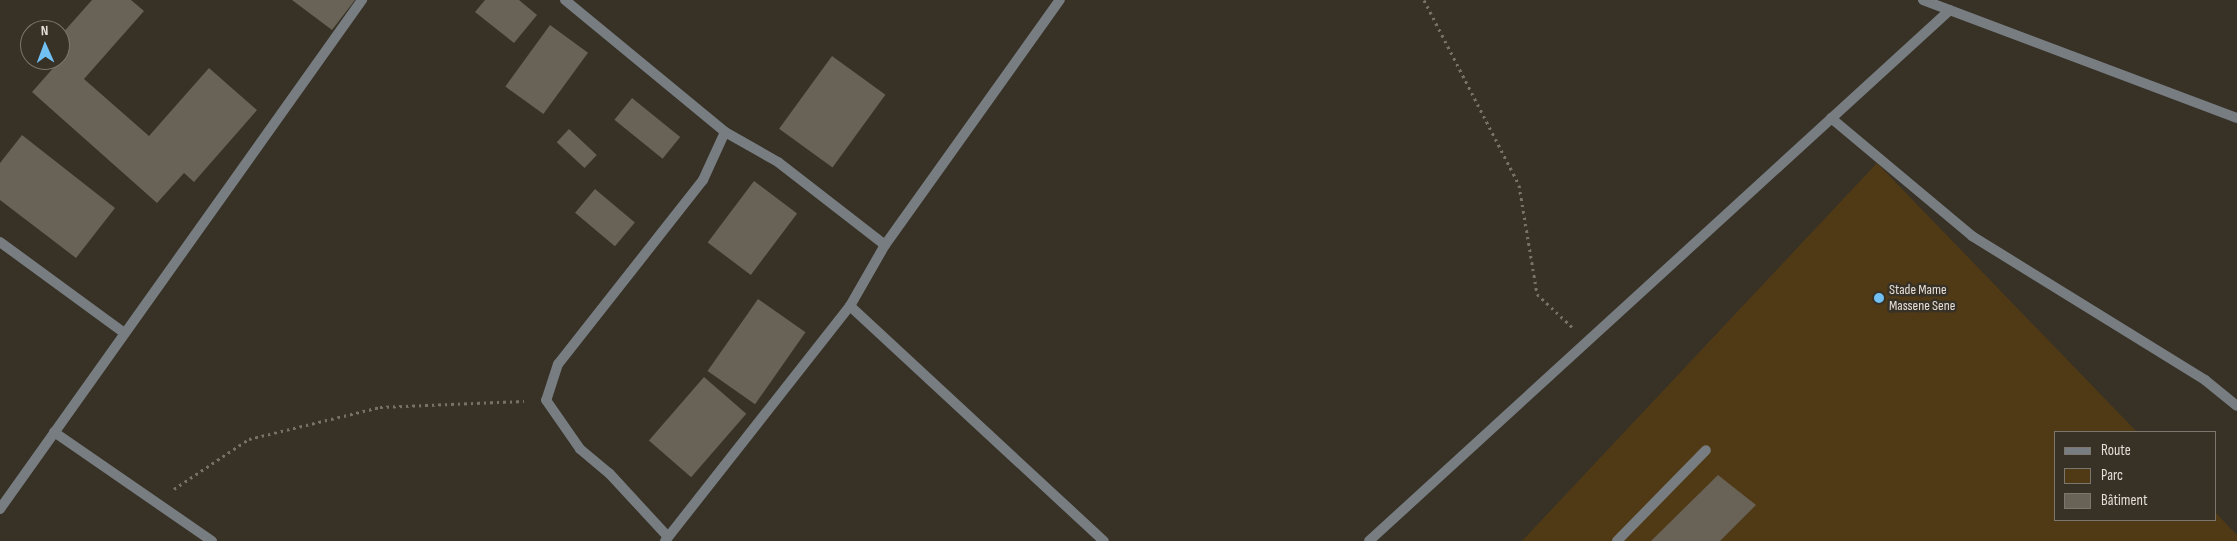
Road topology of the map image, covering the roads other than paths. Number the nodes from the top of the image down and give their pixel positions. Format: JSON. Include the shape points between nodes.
{"nodes":[{"id":1,"x":362,"y":0,"type":"edge"},
{"id":2,"x":565,"y":0,"type":"edge"},
{"id":3,"x":1060,"y":0,"type":"edge"},
{"id":4,"x":1923,"y":0,"type":"edge"},
{"id":5,"x":1950,"y":10,"type":"junction"},
{"id":6,"x":1831,"y":118,"type":"junction"},
{"id":7,"x":2237,"y":118,"type":"edge"},
{"id":8,"x":725,"y":132,"type":"junction"},
{"id":9,"x":0,"y":242,"type":"edge"},
{"id":10,"x":885,"y":245,"type":"junction"},
{"id":11,"x":850,"y":306,"type":"junction"},
{"id":12,"x":123,"y":332,"type":"junction"},
{"id":13,"x":2237,"y":406,"type":"edge"},
{"id":14,"x":54,"y":432,"type":"junction"},
{"id":15,"x":1706,"y":450,"type":"dead end"},
{"id":16,"x":0,"y":509,"type":"edge"},
{"id":17,"x":667,"y":539,"type":"edge"},
{"id":18,"x":212,"y":541,"type":"edge"},
{"id":19,"x":1104,"y":541,"type":"edge"},
{"id":20,"x":1369,"y":541,"type":"edge"},
{"id":21,"x":1617,"y":541,"type":"edge"}],
"edges":[{"from":1,"to":12,"type":"street"},
{"from":2,"to":8,"type":"street"},
{"from":3,"to":10,"type":"street"},
{"from":4,"to":5,"type":"street"},
{"from":5,"to":6,"type":"street"},
{"from":5,"to":7,"type":"street"},
{"from":6,"to":13,"type":"street","via":[[1972,236],[2205,380]]},
{"from":6,"to":20,"type":"street"},
{"from":8,"to":10,"type":"street","via":[[778,162]]},
{"from":8,"to":17,"type":"street","via":[[703,180],[558,364],[546,400],[580,449],[609,473]]},
{"from":9,"to":12,"type":"street"},
{"from":10,"to":11,"type":"street"},
{"from":11,"to":17,"type":"street"},
{"from":11,"to":19,"type":"street"},
{"from":12,"to":14,"type":"street"},
{"from":14,"to":16,"type":"street"},
{"from":14,"to":18,"type":"street"},
{"from":15,"to":21,"type":"street"}]}
